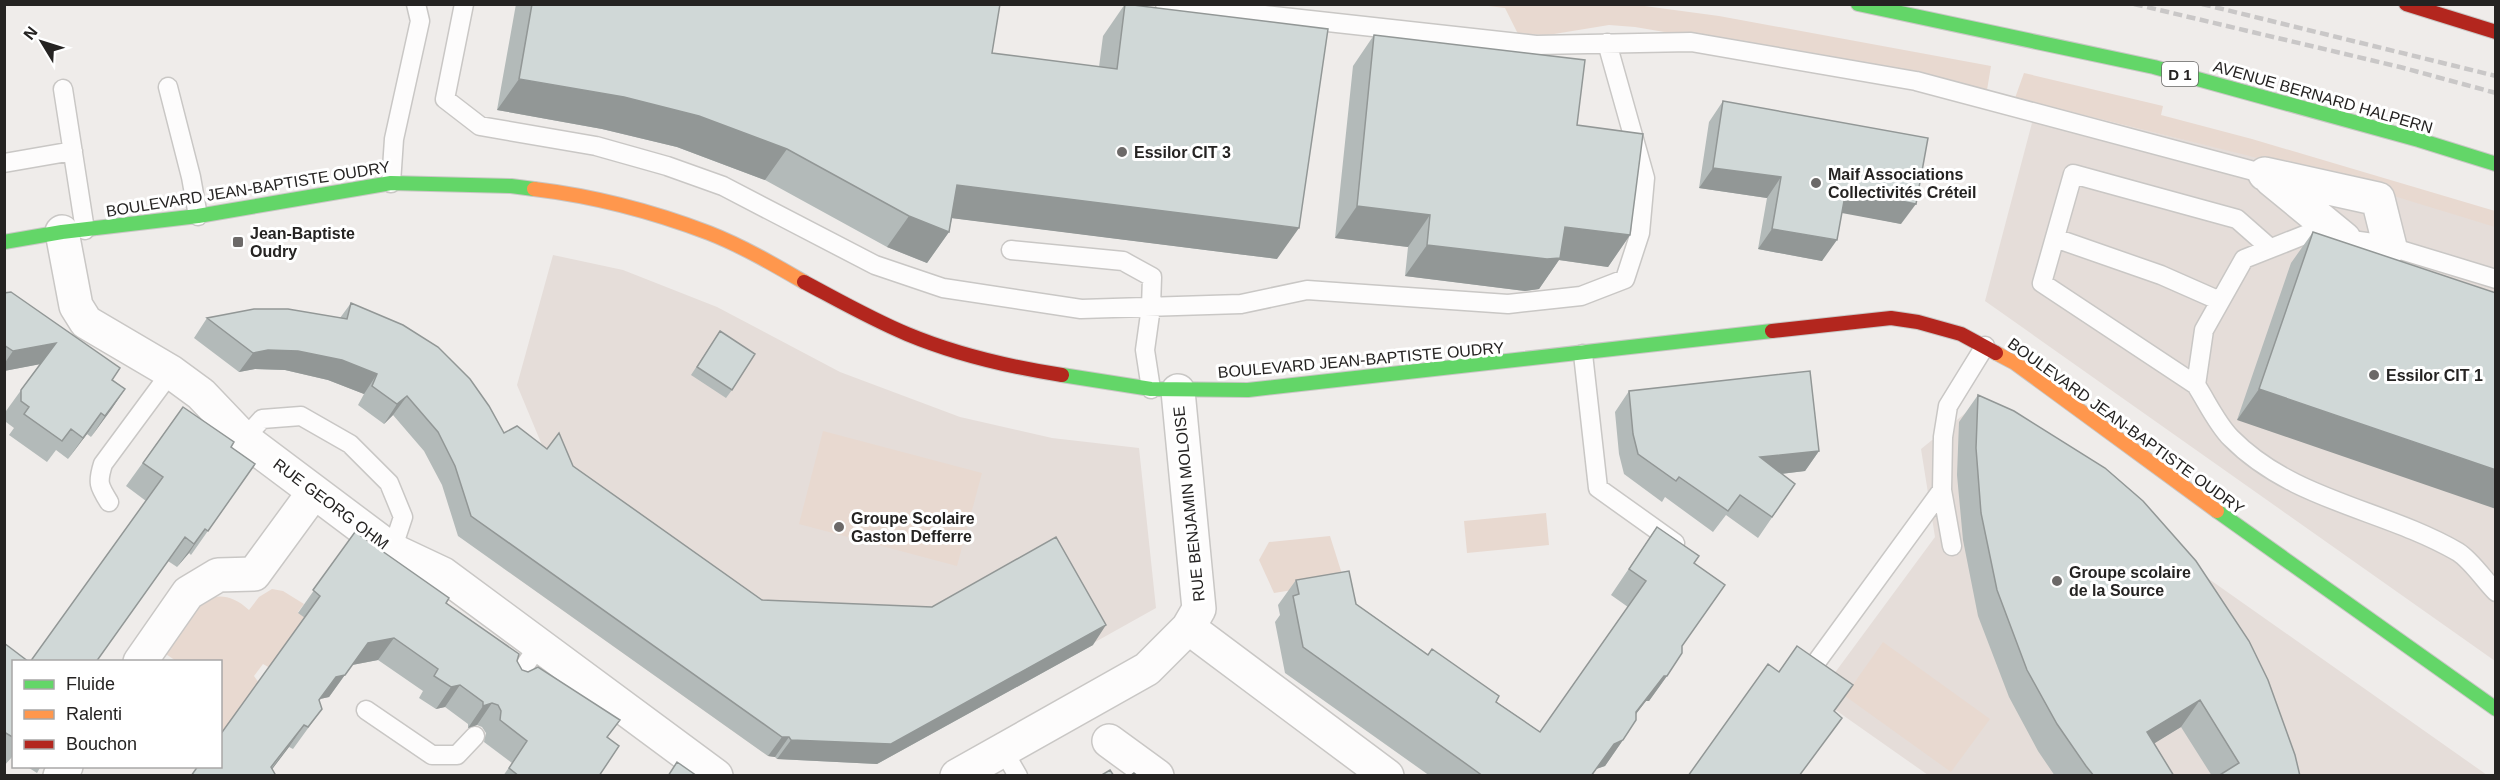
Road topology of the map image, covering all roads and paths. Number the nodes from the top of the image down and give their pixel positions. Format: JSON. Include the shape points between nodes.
{"nodes":[{"id":1,"x":416,"y":4,"type":"edge"},
{"id":2,"x":464,"y":4,"type":"edge"},
{"id":3,"x":1165,"y":4,"type":"edge"},
{"id":4,"x":1858,"y":4,"type":"edge"},
{"id":5,"x":2406,"y":4,"type":"edge"},
{"id":6,"x":2496,"y":32,"type":"edge"},
{"id":7,"x":1607,"y":43,"type":"junction"},
{"id":8,"x":168,"y":87,"type":"dead end"},
{"id":9,"x":63,"y":89,"type":"dead end"},
{"id":10,"x":73,"y":151,"type":"junction"},
{"id":11,"x":4,"y":163,"type":"edge"},
{"id":12,"x":2496,"y":164,"type":"edge"},
{"id":13,"x":2265,"y":174,"type":"junction"},
{"id":14,"x":390,"y":183,"type":"junction"},
{"id":15,"x":198,"y":216,"type":"junction"},
{"id":16,"x":74,"y":231,"type":"junction"},
{"id":17,"x":2055,"y":238,"type":"junction"},
{"id":18,"x":2344,"y":239,"type":"junction"},
{"id":19,"x":4,"y":242,"type":"edge"},
{"id":20,"x":2390,"y":247,"type":"junction"},
{"id":21,"x":2270,"y":248,"type":"junction"},
{"id":22,"x":1011,"y":249,"type":"dead end"},
{"id":23,"x":2496,"y":279,"type":"edge"},
{"id":24,"x":2220,"y":301,"type":"junction"},
{"id":25,"x":1151,"y":307,"type":"junction"},
{"id":26,"x":1985,"y":346,"type":"junction"},
{"id":27,"x":1583,"y":354,"type":"junction"},
{"id":28,"x":171,"y":372,"type":"junction"},
{"id":29,"x":2196,"y":385,"type":"junction"},
{"id":30,"x":1164,"y":390,"type":"junction"},
{"id":31,"x":244,"y":439,"type":"junction"},
{"id":32,"x":1942,"y":490,"type":"junction"},
{"id":33,"x":314,"y":492,"type":"junction"},
{"id":34,"x":110,"y":502,"type":"dead end"},
{"id":35,"x":1677,"y":544,"type":"edge"},
{"id":36,"x":1952,"y":546,"type":"dead end"},
{"id":37,"x":392,"y":550,"type":"junction"},
{"id":38,"x":2496,"y":592,"type":"edge"},
{"id":39,"x":1201,"y":638,"type":"dead end"},
{"id":40,"x":539,"y":645,"type":"junction"},
{"id":41,"x":141,"y":660,"type":"edge"},
{"id":42,"x":1806,"y":675,"type":"edge"},
{"id":43,"x":513,"y":683,"type":"edge"},
{"id":44,"x":2496,"y":709,"type":"edge"},
{"id":45,"x":366,"y":710,"type":"dead end"},
{"id":46,"x":475,"y":736,"type":"dead end"},
{"id":47,"x":1109,"y":741,"type":"dead end"},
{"id":48,"x":1010,"y":763,"type":"edge"},
{"id":49,"x":716,"y":776,"type":"edge"},
{"id":50,"x":957,"y":776,"type":"edge"},
{"id":51,"x":1157,"y":776,"type":"edge"},
{"id":52,"x":1388,"y":776,"type":"edge"}],
"edges":[{"from":1,"to":14,"type":"lane","via":[[420,21],[394,139]]},
{"from":2,"to":25,"type":"lane","via":[[445,99],[480,126],[596,146],[667,166],[723,186],[875,265],[943,288],[1081,309]]},
{"from":3,"to":7,"type":"lane","via":[[1536,45]]},
{"from":4,"to":12,"type":"main road","name":"AVENUE BERNARD HALPERN","number":"D 1","via":[[2154,67]]},
{"from":5,"to":6,"type":"main road"},
{"from":7,"to":13,"type":"lane","via":[[1691,42],[1916,81]]},
{"from":7,"to":25,"type":"lane","via":[[1645,178],[1640,233],[1625,279],[1581,296],[1508,304],[1307,290],[1241,304]]},
{"from":8,"to":15,"type":"lane"},
{"from":9,"to":10,"type":"lane"},
{"from":10,"to":11,"type":"lane"},
{"from":10,"to":16,"type":"lane"},
{"from":13,"to":18,"type":"street"},
{"from":13,"to":20,"type":"street","via":[[2378,199]]},
{"from":14,"to":15,"type":"main road","name":"BOULEVARD JEAN-BAPTISTE OUDRY"},
{"from":14,"to":30,"type":"main road","name":"BOULEVARD JEAN-BAPTISTE OUDRY","via":[[511,186],[635,209],[709,233],[752,252],[848,306],[917,338],[1048,373]]},
{"from":15,"to":16,"type":"main road","name":"BOULEVARD JEAN-BAPTISTE OUDRY"},
{"from":16,"to":19,"type":"main road","name":"BOULEVARD JEAN-BAPTISTE OUDRY"},
{"from":16,"to":28,"type":"street","name":"RUE GEORG OHM","via":[[76,306],[86,322]]},
{"from":17,"to":21,"type":"lane","via":[[2073,174],[2237,219]]},
{"from":17,"to":24,"type":"lane","via":[[2161,275]]},
{"from":17,"to":29,"type":"lane","via":[[2042,283]]},
{"from":18,"to":20,"type":"lane"},
{"from":18,"to":21,"type":"lane","via":[[2307,234]]},
{"from":20,"to":23,"type":"lane"},
{"from":21,"to":24,"type":"lane","via":[[2244,260]]},
{"from":22,"to":25,"type":"lane","via":[[1123,261],[1152,277]]},
{"from":24,"to":29,"type":"lane","via":[[2204,330]]},
{"from":25,"to":30,"type":"lane","via":[[1144,350]]},
{"from":26,"to":27,"type":"main road","name":"BOULEVARD JEAN-BAPTISTE OUDRY","via":[[1945,329],[1891,318]]},
{"from":26,"to":32,"type":"lane","via":[[1948,406]]},
{"from":26,"to":44,"type":"main road","name":"BOULEVARD JEAN-BAPTISTE OUDRY","via":[[2015,363],[2280,558]]},
{"from":27,"to":30,"type":"main road","name":"BOULEVARD JEAN-BAPTISTE OUDRY","via":[[1248,390]]},
{"from":27,"to":35,"type":"lane","via":[[1598,488]]},
{"from":28,"to":31,"type":"street","name":"RUE GEORG OHM","via":[[201,394]]},
{"from":28,"to":34,"type":"lane","via":[[103,464],[98,480]]},
{"from":29,"to":38,"type":"lane","via":[[2230,438],[2276,474],[2460,554]]},
{"from":30,"to":48,"type":"street","name":"RUE BENJAMIN MOLOISE","via":[[1199,609],[1188,628],[1147,669]]},
{"from":31,"to":33,"type":"street","name":"RUE GEORG OHM"},
{"from":31,"to":37,"type":"lane","via":[[262,419],[301,416],[350,444],[389,483],[403,517]]},
{"from":32,"to":36,"type":"lane"},
{"from":32,"to":42,"type":"lane"},
{"from":33,"to":37,"type":"street","name":"RUE GEORG OHM"},
{"from":33,"to":41,"type":"street","via":[[254,574],[218,575],[188,593]]},
{"from":37,"to":40,"type":"street","name":"RUE GEORG OHM","via":[[443,574]]},
{"from":39,"to":52,"type":"street"},
{"from":40,"to":43,"type":"lane"},
{"from":40,"to":49,"type":"street","name":"RUE GEORG OHM"},
{"from":45,"to":46,"type":"lane","via":[[432,755],[457,755]]},
{"from":47,"to":51,"type":"street"},
{"from":48,"to":50,"type":"street","name":"RUE BENJAMIN MOLOISE"}]}
